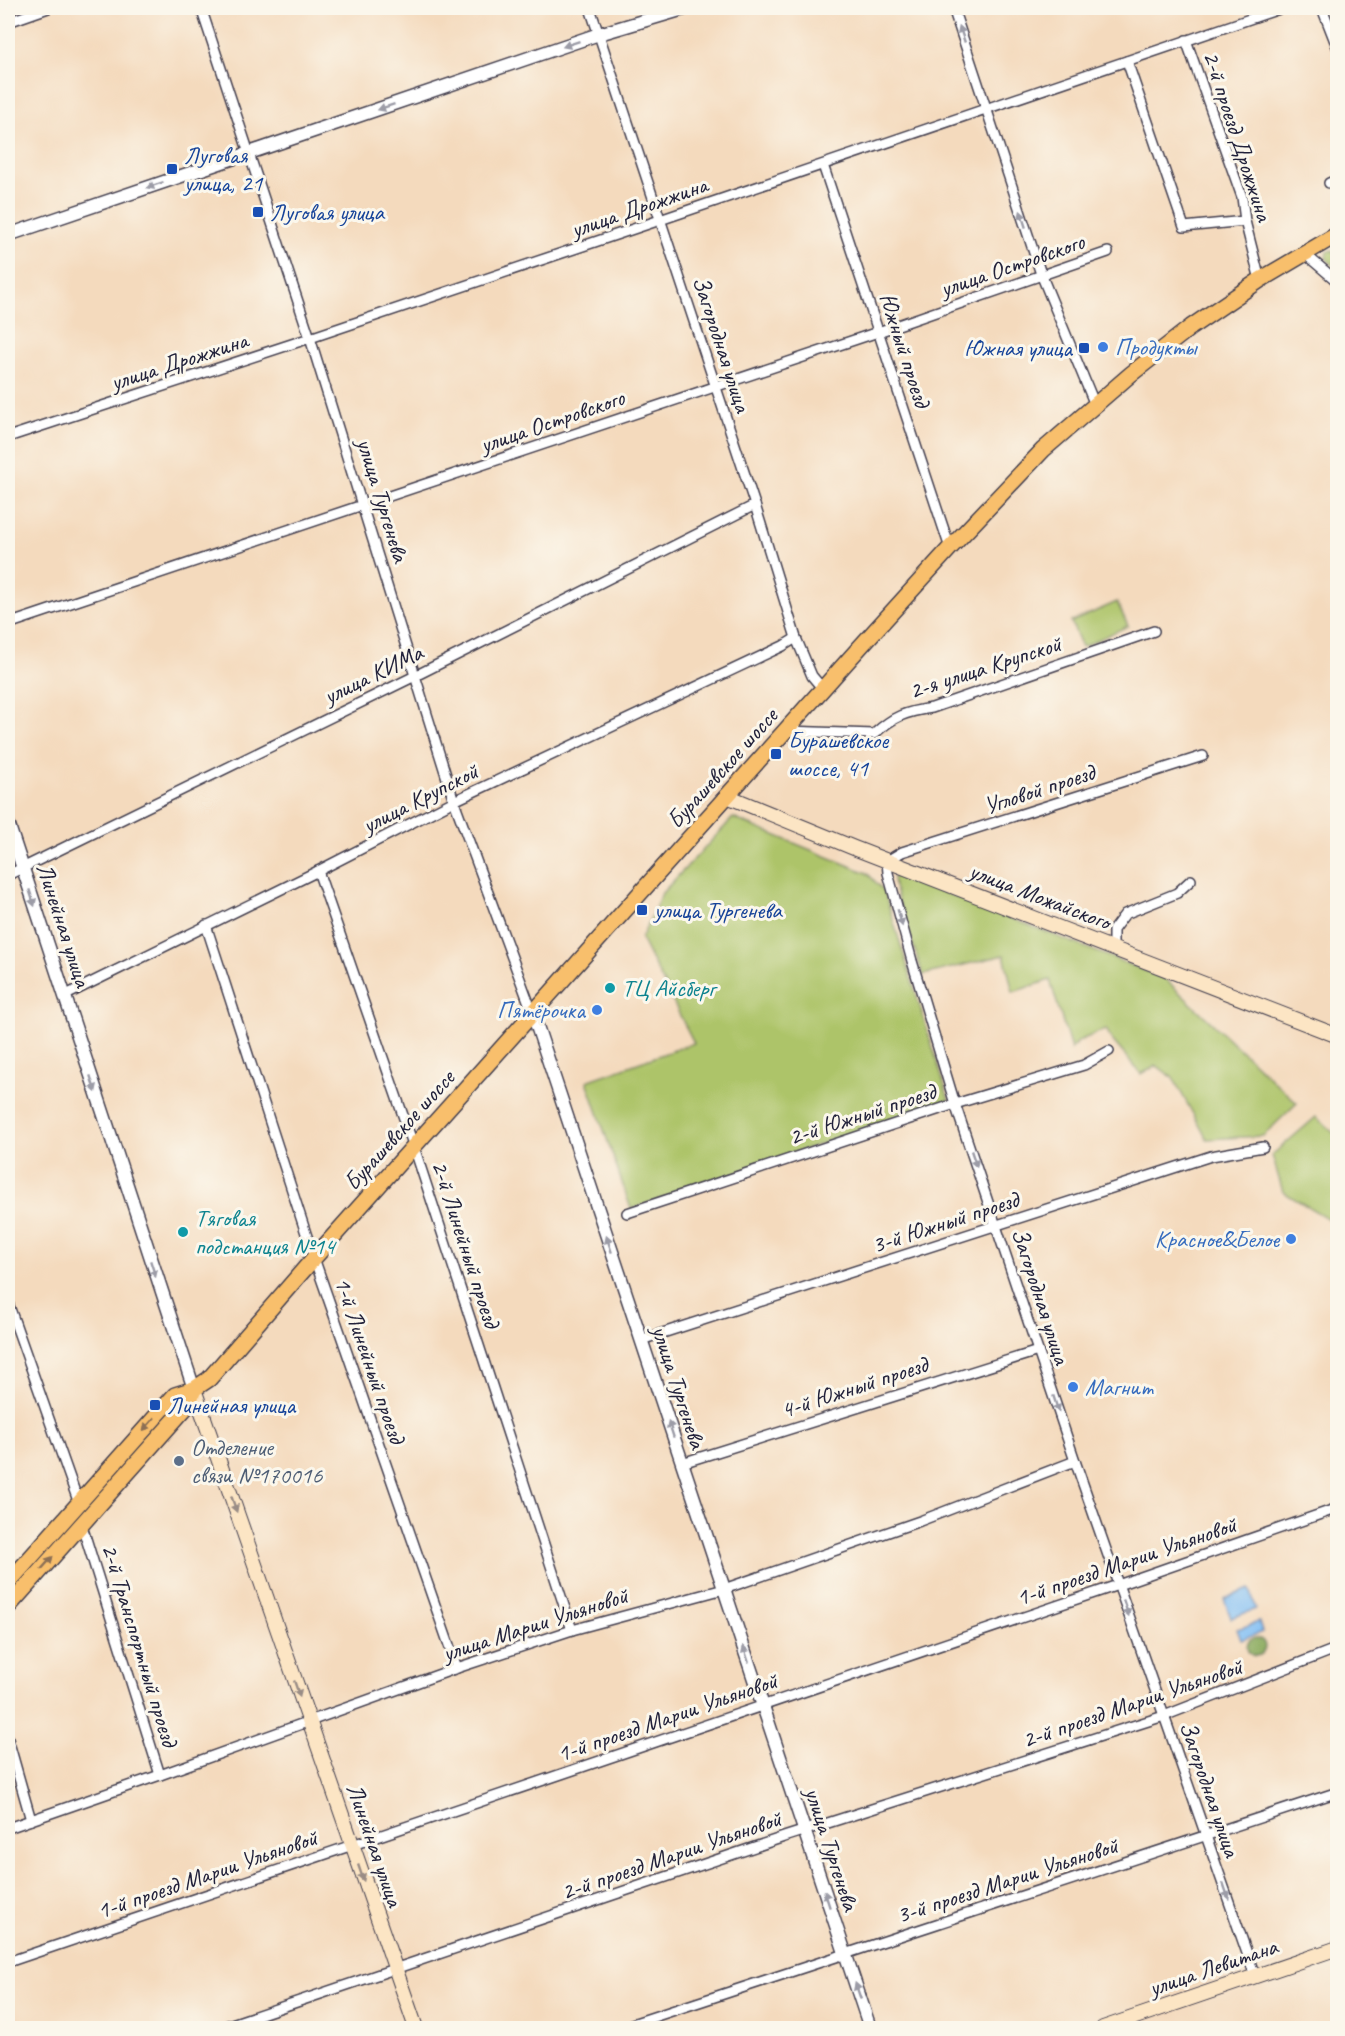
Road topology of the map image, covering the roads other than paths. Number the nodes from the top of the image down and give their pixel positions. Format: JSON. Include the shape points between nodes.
{"nodes":[{"id":1,"x":48,"y":8,"type":"edge"},
{"id":2,"x":201,"y":8,"type":"edge"},
{"id":3,"x":590,"y":8,"type":"edge"},
{"id":4,"x":687,"y":8,"type":"edge"},
{"id":5,"x":953,"y":8,"type":"edge"},
{"id":6,"x":1282,"y":8,"type":"edge"},
{"id":7,"x":1322,"y":8,"type":"edge"},
{"id":8,"x":8,"y":22,"type":"edge"},
{"id":9,"x":599,"y":34,"type":"junction"},
{"id":10,"x":1186,"y":40,"type":"junction"},
{"id":11,"x":1338,"y":50,"type":"edge"},
{"id":12,"x":1127,"y":61,"type":"junction"},
{"id":13,"x":987,"y":108,"type":"junction"},
{"id":14,"x":250,"y":153,"type":"junction"},
{"id":15,"x":823,"y":165,"type":"junction"},
{"id":16,"x":660,"y":220,"type":"junction"},
{"id":17,"x":1245,"y":221,"type":"junction"},
{"id":18,"x":1338,"y":234,"type":"edge"},
{"id":19,"x":8,"y":235,"type":"edge"},
{"id":20,"x":1108,"y":252,"type":"dead end"},
{"id":21,"x":1305,"y":254,"type":"junction"},
{"id":22,"x":1041,"y":274,"type":"junction"},
{"id":23,"x":1260,"y":280,"type":"junction"},
{"id":24,"x":1338,"y":282,"type":"edge"},
{"id":25,"x":878,"y":333,"type":"junction"},
{"id":26,"x":310,"y":338,"type":"junction"},
{"id":27,"x":716,"y":386,"type":"junction"},
{"id":28,"x":1095,"y":405,"type":"junction"},
{"id":29,"x":8,"y":437,"type":"edge"},
{"id":30,"x":363,"y":505,"type":"junction"},
{"id":31,"x":755,"y":505,"type":"junction"},
{"id":32,"x":950,"y":548,"type":"junction"},
{"id":33,"x":8,"y":624,"type":"edge"},
{"id":34,"x":1154,"y":631,"type":"dead end"},
{"id":35,"x":796,"y":638,"type":"junction"},
{"id":36,"x":415,"y":676,"type":"junction"},
{"id":37,"x":822,"y":689,"type":"junction"},
{"id":38,"x":786,"y":731,"type":"junction"},
{"id":39,"x":1203,"y":756,"type":"dead end"},
{"id":40,"x":727,"y":796,"type":"junction"},
{"id":41,"x":454,"y":801,"type":"junction"},
{"id":42,"x":8,"y":823,"type":"edge"},
{"id":43,"x":887,"y":861,"type":"junction"},
{"id":44,"x":22,"y":867,"type":"junction"},
{"id":45,"x":318,"y":871,"type":"junction"},
{"id":46,"x":8,"y":875,"type":"edge"},
{"id":47,"x":1191,"y":880,"type":"dead end"},
{"id":48,"x":206,"y":925,"type":"junction"},
{"id":49,"x":1113,"y":948,"type":"junction"},
{"id":50,"x":64,"y":996,"type":"junction"},
{"id":51,"x":533,"y":1014,"type":"junction"},
{"id":52,"x":1338,"y":1036,"type":"edge"},
{"id":53,"x":1109,"y":1051,"type":"dead end"},
{"id":54,"x":955,"y":1104,"type":"junction"},
{"id":55,"x":414,"y":1147,"type":"junction"},
{"id":56,"x":1263,"y":1147,"type":"dead end"},
{"id":57,"x":627,"y":1213,"type":"dead end"},
{"id":58,"x":997,"y":1225,"type":"junction"},
{"id":59,"x":314,"y":1258,"type":"junction"},
{"id":60,"x":8,"y":1303,"type":"edge"},
{"id":61,"x":642,"y":1340,"type":"junction"},
{"id":62,"x":1038,"y":1351,"type":"junction"},
{"id":63,"x":194,"y":1389,"type":"junction"},
{"id":64,"x":1075,"y":1461,"type":"junction"},
{"id":65,"x":682,"y":1463,"type":"junction"},
{"id":66,"x":81,"y":1502,"type":"junction"},
{"id":67,"x":1338,"y":1508,"type":"edge"},
{"id":68,"x":79,"y":1528,"type":"junction"},
{"id":69,"x":8,"y":1583,"type":"edge"},
{"id":70,"x":1118,"y":1585,"type":"junction"},
{"id":71,"x":724,"y":1589,"type":"junction"},
{"id":72,"x":8,"y":1607,"type":"edge"},
{"id":73,"x":572,"y":1630,"type":"junction"},
{"id":74,"x":1338,"y":1648,"type":"edge"},
{"id":75,"x":457,"y":1668,"type":"junction"},
{"id":76,"x":763,"y":1705,"type":"junction"},
{"id":77,"x":1164,"y":1716,"type":"junction"},
{"id":78,"x":308,"y":1722,"type":"junction"},
{"id":79,"x":8,"y":1739,"type":"edge"},
{"id":80,"x":160,"y":1775,"type":"junction"},
{"id":81,"x":1338,"y":1792,"type":"edge"},
{"id":82,"x":31,"y":1820,"type":"junction"},
{"id":83,"x":8,"y":1828,"type":"edge"},
{"id":84,"x":804,"y":1831,"type":"junction"},
{"id":85,"x":1206,"y":1835,"type":"junction"},
{"id":86,"x":352,"y":1845,"type":"junction"},
{"id":87,"x":1338,"y":1948,"type":"edge"},
{"id":88,"x":845,"y":1954,"type":"junction"},
{"id":89,"x":8,"y":1962,"type":"edge"},
{"id":90,"x":394,"y":1968,"type":"junction"},
{"id":91,"x":1256,"y":1976,"type":"junction"},
{"id":92,"x":220,"y":2028,"type":"edge"},
{"id":93,"x":416,"y":2028,"type":"edge"},
{"id":94,"x":620,"y":2028,"type":"edge"},
{"id":95,"x":870,"y":2028,"type":"edge"},
{"id":96,"x":1103,"y":2028,"type":"edge"}],
"edges":[{"from":1,"to":8,"type":"street"},
{"from":2,"to":14,"type":"street","name":"улица Тургенева"},
{"from":3,"to":9,"type":"street","name":"Загородная улица"},
{"from":4,"to":9,"type":"street"},
{"from":13,"to":5,"type":"street","one_way":true},
{"from":6,"to":10,"type":"street","name":"улица Дрожжина"},
{"from":7,"to":11,"type":"street"},
{"from":9,"to":14,"type":"street","one_way":true},
{"from":9,"to":16,"type":"street","name":"Загородная улица"},
{"from":10,"to":12,"type":"street","name":"улица Дрожжина"},
{"from":10,"to":17,"type":"street","name":"2-й проезд Дрожжина","via":[[1242,197]]},
{"from":12,"to":13,"type":"street","name":"улица Дрожжина"},
{"from":12,"to":17,"type":"street","via":[[1184,227]]},
{"from":13,"to":15,"type":"street","name":"улица Дрожжина"},
{"from":22,"to":13,"type":"street","one_way":true},
{"from":14,"to":19,"type":"street","one_way":true},
{"from":14,"to":26,"type":"street","name":"улица Тургенева"},
{"from":15,"to":16,"type":"street","name":"улица Дрожжина"},
{"from":15,"to":25,"type":"street","name":"Южный проезд"},
{"from":16,"to":26,"type":"street","name":"улица Дрожжина"},
{"from":16,"to":27,"type":"street","name":"Загородная улица"},
{"from":17,"to":23,"type":"street","name":"2-й проезд Дрожжина"},
{"from":18,"to":21,"type":"main road","name":"Бурашевское шоссе"},
{"from":20,"to":22,"type":"street","name":"улица Островского"},
{"from":21,"to":23,"type":"main road","name":"Бурашевское шоссе"},
{"from":21,"to":24,"type":"street"},
{"from":22,"to":25,"type":"street","name":"улица Островского"},
{"from":22,"to":28,"type":"street"},
{"from":23,"to":28,"type":"main road","name":"Бурашевское шоссе","via":[[1191,327]]},
{"from":25,"to":27,"type":"street","name":"улица Островского"},
{"from":25,"to":32,"type":"street","name":"Южный проезд"},
{"from":26,"to":29,"type":"street","name":"улица Дрожжина"},
{"from":26,"to":30,"type":"street","name":"улица Тургенева"},
{"from":27,"to":30,"type":"street","name":"улица Островского"},
{"from":27,"to":31,"type":"street","name":"Загородная улица"},
{"from":28,"to":32,"type":"main road","name":"Бурашевское шоссе","via":[[1043,450]]},
{"from":30,"to":33,"type":"street","name":"улица Островского"},
{"from":30,"to":36,"type":"street","name":"улица Тургенева"},
{"from":31,"to":35,"type":"street","name":"Загородная улица"},
{"from":31,"to":36,"type":"street","name":"улица КИМа"},
{"from":32,"to":37,"type":"main road","name":"Бурашевское шоссе"},
{"from":34,"to":38,"type":"street","name":"2-я улица Крупской","via":[[932,708],[908,712],[874,734]]},
{"from":35,"to":37,"type":"street","name":"Загородная улица","via":[[812,676]]},
{"from":35,"to":41,"type":"street","name":"улица Крупской"},
{"from":36,"to":41,"type":"street","name":"улица Тургенева"},
{"from":36,"to":44,"type":"street","name":"улица КИМа"},
{"from":37,"to":38,"type":"main road","name":"Бурашевское шоссе"},
{"from":38,"to":40,"type":"main road","name":"Бурашевское шоссе"},
{"from":39,"to":43,"type":"street","name":"Угловой проезд","via":[[902,852]]},
{"from":40,"to":43,"type":"main road","name":"улица Можайского"},
{"from":40,"to":51,"type":"main road","name":"Бурашевское шоссе"},
{"from":41,"to":45,"type":"street","name":"улица Крупской"},
{"from":41,"to":51,"type":"street","name":"улица Тургенева"},
{"from":42,"to":44,"type":"street","name":"Линейная улица"},
{"from":43,"to":49,"type":"main road","name":"улица Можайского"},
{"from":43,"to":54,"type":"street","name":"Загородная улица","one_way":true},
{"from":44,"to":46,"type":"street","name":"улица КИМа"},
{"from":44,"to":50,"type":"street","name":"Линейная улица","one_way":true},
{"from":45,"to":48,"type":"street","name":"улица Крупской"},
{"from":45,"to":55,"type":"street","name":"2-й Линейный проезд"},
{"from":47,"to":49,"type":"street","via":[[1177,893],[1125,915],[1113,930]]},
{"from":48,"to":50,"type":"street","name":"улица Крупской"},
{"from":48,"to":59,"type":"street","name":"1-й Линейный проезд"},
{"from":49,"to":52,"type":"main road","name":"улица Можайского"},
{"from":50,"to":63,"type":"street","name":"Линейная улица","one_way":true},
{"from":51,"to":55,"type":"main road","name":"Бурашевское шоссе"},
{"from":61,"to":51,"type":"street","name":"улица Тургенева","one_way":true},
{"from":53,"to":54,"type":"street","name":"2-й Южный проезд","via":[[1084,1065]]},
{"from":54,"to":57,"type":"street","name":"2-й Южный проезд"},
{"from":54,"to":58,"type":"street","name":"Загородная улица","one_way":true},
{"from":55,"to":59,"type":"main road","name":"Бурашевское шоссе"},
{"from":55,"to":73,"type":"street","name":"2-й Линейный проезд"},
{"from":56,"to":58,"type":"street","name":"3-й Южный проезд","via":[[1211,1156]]},
{"from":58,"to":61,"type":"street","name":"3-й Южный проезд"},
{"from":58,"to":62,"type":"street","name":"Загородная улица"},
{"from":59,"to":63,"type":"main road","name":"Бурашевское шоссе","via":[[209,1379]]},
{"from":59,"to":75,"type":"street","name":"1-й Линейный проезд"},
{"from":60,"to":66,"type":"street"},
{"from":65,"to":61,"type":"street","name":"улица Тургенева","one_way":true},
{"from":62,"to":64,"type":"street","name":"Загородная улица","one_way":true},
{"from":62,"to":65,"type":"street","name":"4-й Южный проезд"},
{"from":63,"to":66,"type":"main road","name":"Бурашевское шоссе","one_way":true,"via":[[175,1395]]},
{"from":63,"to":68,"type":"main road","name":"Бурашевское шоссе","via":[[188,1405]]},
{"from":63,"to":78,"type":"main road","name":"Линейная улица","one_way":true},
{"from":64,"to":70,"type":"street","name":"Загородная улица"},
{"from":64,"to":71,"type":"street","name":"улица Марии Ульяновой","via":[[920,1521]]},
{"from":65,"to":71,"type":"street","name":"улица Тургенева"},
{"from":66,"to":69,"type":"main road","name":"Бурашевское шоссе"},
{"from":67,"to":70,"type":"street","name":"1-й проезд Марии Ульяновой"},
{"from":72,"to":68,"type":"main road","name":"Бурашевское шоссе","one_way":true},
{"from":68,"to":80,"type":"street","name":"2-й Транспортный проезд","via":[[84,1533]]},
{"from":70,"to":76,"type":"street","name":"1-й проезд Марии Ульяновой"},
{"from":70,"to":77,"type":"street","name":"Загородная улица","one_way":true},
{"from":71,"to":73,"type":"street","name":"улица Марии Ульяновой"},
{"from":76,"to":71,"type":"street","name":"улица Тургенева","one_way":true},
{"from":73,"to":75,"type":"street","name":"улица Марии Ульяновой"},
{"from":74,"to":77,"type":"street","name":"2-й проезд Марии Ульяновой"},
{"from":75,"to":78,"type":"street","name":"улица Марии Ульяновой"},
{"from":76,"to":84,"type":"street","name":"улица Тургенева"},
{"from":76,"to":86,"type":"street","name":"1-й проезд Марии Ульяновой"},
{"from":77,"to":84,"type":"street","name":"2-й проезд Марии Ульяновой"},
{"from":77,"to":85,"type":"street","name":"Загородная улица"},
{"from":78,"to":80,"type":"street","name":"улица Марии Ульяновой"},
{"from":78,"to":86,"type":"main road","name":"Линейная улица"},
{"from":79,"to":82,"type":"street"},
{"from":80,"to":82,"type":"street","name":"улица Марии Ульяновой"},
{"from":81,"to":85,"type":"street","name":"3-й проезд Марии Ульяновой"},
{"from":82,"to":83,"type":"street","name":"улица Марии Ульяновой"},
{"from":88,"to":84,"type":"street","name":"улица Тургенева","one_way":true},
{"from":84,"to":90,"type":"street","name":"2-й проезд Марии Ульяновой"},
{"from":85,"to":88,"type":"street","name":"3-й проезд Марии Ульяновой"},
{"from":85,"to":91,"type":"street","name":"Загородная улица","one_way":true},
{"from":86,"to":89,"type":"street","name":"1-й проезд Марии Ульяновой"},
{"from":86,"to":90,"type":"main road","name":"Линейная улица","one_way":true},
{"from":87,"to":91,"type":"main road","name":"улица Левитана"},
{"from":88,"to":94,"type":"street","name":"3-й проезд Марии Ульяновой"},
{"from":95,"to":88,"type":"street","name":"улица Тургенева","one_way":true},
{"from":90,"to":92,"type":"street","name":"2-й проезд Марии Ульяновой"},
{"from":90,"to":93,"type":"main road","name":"Линейная улица"},
{"from":91,"to":96,"type":"main road","name":"улица Левитана"}]}
